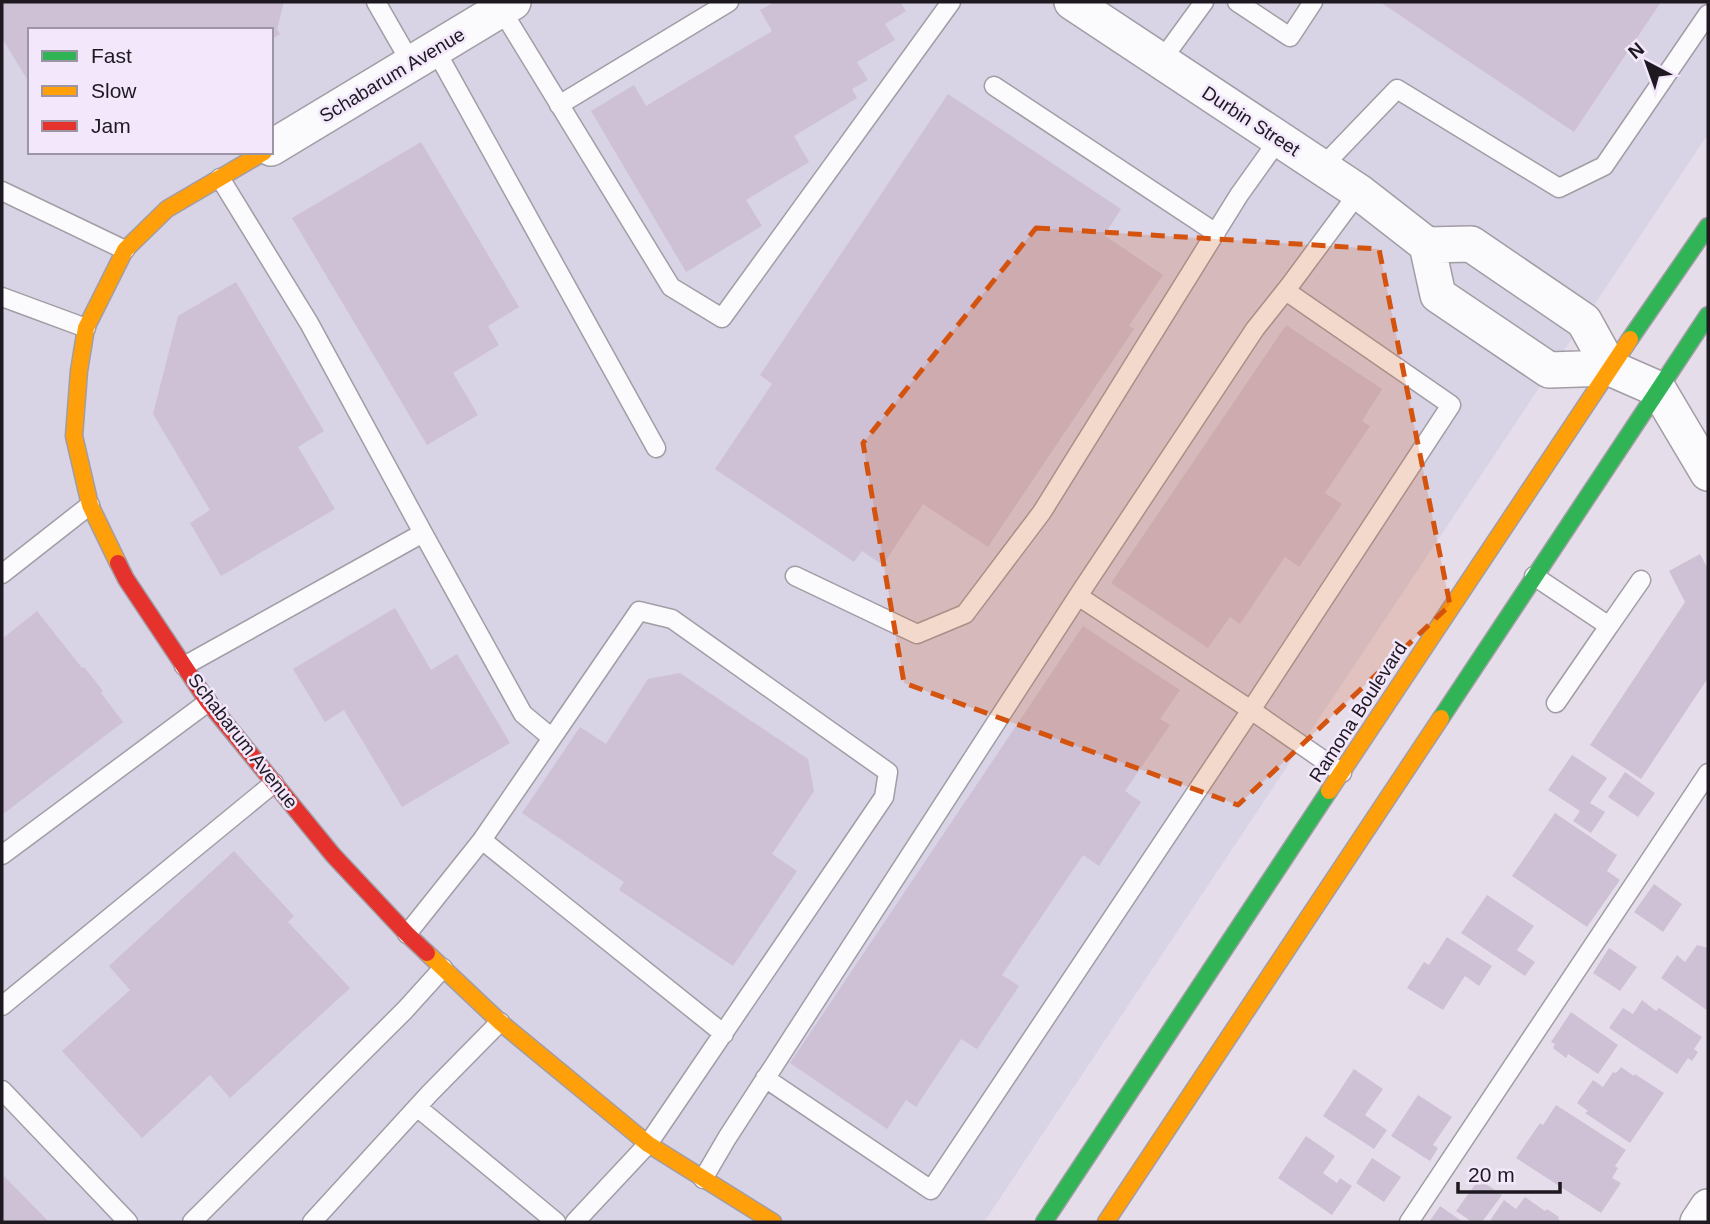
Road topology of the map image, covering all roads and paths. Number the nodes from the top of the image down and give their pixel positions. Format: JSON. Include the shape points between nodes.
{"nodes":[{"id":1,"x":376,"y":2,"type":"edge"},
{"id":2,"x":729,"y":2,"type":"edge"},
{"id":3,"x":951,"y":2,"type":"edge"},
{"id":4,"x":1072,"y":2,"type":"edge"},
{"id":5,"x":1204,"y":2,"type":"edge"},
{"id":6,"x":1237,"y":2,"type":"edge"},
{"id":7,"x":1313,"y":2,"type":"edge"},
{"id":8,"x":495,"y":7,"type":"edge"},
{"id":9,"x":1708,"y":14,"type":"edge"},
{"id":10,"x":423,"y":56,"type":"junction"},
{"id":11,"x":1161,"y":61,"type":"junction"},
{"id":12,"x":994,"y":86,"type":"dead end"},
{"id":13,"x":559,"y":105,"type":"junction"},
{"id":14,"x":1279,"y":139,"type":"junction"},
{"id":15,"x":273,"y":147,"type":"edge"},
{"id":16,"x":261,"y":154,"type":"edge"},
{"id":17,"x":1322,"y":167,"type":"junction"},
{"id":18,"x":220,"y":178,"type":"junction"},
{"id":19,"x":5,"y":189,"type":"edge"},
{"id":20,"x":1359,"y":192,"type":"junction"},
{"id":21,"x":1708,"y":226,"type":"edge"},
{"id":22,"x":1216,"y":233,"type":"junction"},
{"id":23,"x":1427,"y":245,"type":"junction"},
{"id":24,"x":125,"y":250,"type":"junction"},
{"id":25,"x":1286,"y":291,"type":"junction"},
{"id":26,"x":2,"y":297,"type":"edge"},
{"id":27,"x":1708,"y":315,"type":"edge"},
{"id":28,"x":86,"y":328,"type":"junction"},
{"id":29,"x":1610,"y":368,"type":"junction"},
{"id":30,"x":1658,"y":389,"type":"junction"},
{"id":31,"x":656,"y":447,"type":"dead end"},
{"id":32,"x":1708,"y":473,"type":"edge"},
{"id":33,"x":90,"y":505,"type":"junction"},
{"id":34,"x":423,"y":533,"type":"junction"},
{"id":35,"x":2,"y":574,"type":"edge"},
{"id":36,"x":794,"y":576,"type":"dead end"},
{"id":37,"x":1534,"y":576,"type":"junction"},
{"id":38,"x":1641,"y":580,"type":"dead end"},
{"id":39,"x":1078,"y":596,"type":"junction"},
{"id":40,"x":1609,"y":626,"type":"junction"},
{"id":41,"x":184,"y":666,"type":"junction"},
{"id":42,"x":208,"y":702,"type":"junction"},
{"id":43,"x":1556,"y":703,"type":"dead end"},
{"id":44,"x":1251,"y":710,"type":"junction"},
{"id":45,"x":552,"y":738,"type":"junction"},
{"id":46,"x":1342,"y":773,"type":"junction"},
{"id":47,"x":1708,"y":773,"type":"edge"},
{"id":48,"x":274,"y":783,"type":"junction"},
{"id":49,"x":482,"y":840,"type":"junction"},
{"id":50,"x":2,"y":855,"type":"edge"},
{"id":51,"x":407,"y":934,"type":"junction"},
{"id":52,"x":443,"y":968,"type":"junction"},
{"id":53,"x":2,"y":1006,"type":"edge"},
{"id":54,"x":500,"y":1022,"type":"junction"},
{"id":55,"x":724,"y":1034,"type":"junction"},
{"id":56,"x":765,"y":1079,"type":"junction"},
{"id":57,"x":2,"y":1090,"type":"edge"},
{"id":58,"x":417,"y":1107,"type":"junction"},
{"id":59,"x":648,"y":1144,"type":"junction"},
{"id":60,"x":703,"y":1179,"type":"junction"},
{"id":61,"x":1708,"y":1207,"type":"edge"},
{"id":62,"x":128,"y":1222,"type":"edge"},
{"id":63,"x":192,"y":1222,"type":"edge"},
{"id":64,"x":312,"y":1222,"type":"edge"},
{"id":65,"x":556,"y":1222,"type":"edge"},
{"id":66,"x":575,"y":1222,"type":"edge"},
{"id":67,"x":773,"y":1222,"type":"edge"},
{"id":68,"x":1044,"y":1222,"type":"edge"},
{"id":69,"x":1106,"y":1222,"type":"edge"},
{"id":70,"x":1409,"y":1222,"type":"edge"},
{"id":71,"x":1698,"y":1222,"type":"edge"}],
"edges":[{"from":1,"to":10,"type":"lane"},
{"from":2,"to":13,"type":"lane"},
{"from":3,"to":13,"type":"lane","via":[[722,318],[671,287]]},
{"from":4,"to":11,"type":"street","name":"Durbin Street"},
{"from":5,"to":11,"type":"lane"},
{"from":6,"to":7,"type":"lane","via":[[1290,37]]},
{"from":8,"to":10,"type":"street","name":"Schabarum Avenue"},
{"from":8,"to":13,"type":"lane"},
{"from":9,"to":17,"type":"lane","via":[[1604,166],[1559,188],[1397,89]]},
{"from":10,"to":15,"type":"street","name":"Schabarum Avenue"},
{"from":10,"to":31,"type":"lane"},
{"from":11,"to":14,"type":"street","name":"Durbin Street"},
{"from":12,"to":22,"type":"lane"},
{"from":14,"to":17,"type":"street","name":"Durbin Street"},
{"from":14,"to":22,"type":"lane"},
{"from":16,"to":18,"type":"main road","name":"Schabarum Avenue"},
{"from":17,"to":20,"type":"street","name":"Durbin Street"},
{"from":18,"to":24,"type":"main road","name":"Schabarum Avenue","via":[[167,209]]},
{"from":18,"to":34,"type":"lane","via":[[309,323]]},
{"from":19,"to":24,"type":"lane"},
{"from":20,"to":23,"type":"street","name":"Durbin Street"},
{"from":20,"to":25,"type":"lane"},
{"from":21,"to":29,"type":"main road","name":"Ramona Boulevard"},
{"from":22,"to":36,"type":"lane","via":[[1042,512],[965,614],[917,634]]},
{"from":23,"to":29,"type":"street","via":[[1471,244],[1584,321]]},
{"from":23,"to":29,"type":"street","via":[[1438,295],[1538,363],[1549,370]]},
{"from":24,"to":28,"type":"main road","name":"Schabarum Avenue"},
{"from":25,"to":39,"type":"lane","via":[[1255,329]]},
{"from":25,"to":44,"type":"lane","via":[[1451,405]]},
{"from":26,"to":28,"type":"lane"},
{"from":27,"to":30,"type":"main road"},
{"from":28,"to":33,"type":"main road","name":"Schabarum Avenue","via":[[74,436]]},
{"from":29,"to":30,"type":"street"},
{"from":29,"to":46,"type":"main road","name":"Ramona Boulevard"},
{"from":30,"to":32,"type":"street"},
{"from":30,"to":37,"type":"main road"},
{"from":33,"to":35,"type":"lane"},
{"from":33,"to":41,"type":"main road","name":"Schabarum Avenue","via":[[126,579]]},
{"from":34,"to":41,"type":"lane"},
{"from":34,"to":45,"type":"lane","via":[[523,714]]},
{"from":37,"to":40,"type":"lane"},
{"from":37,"to":69,"type":"main road"},
{"from":38,"to":40,"type":"lane"},
{"from":39,"to":44,"type":"lane"},
{"from":39,"to":56,"type":"lane"},
{"from":40,"to":43,"type":"lane"},
{"from":41,"to":42,"type":"main road","name":"Schabarum Avenue"},
{"from":42,"to":48,"type":"main road","name":"Schabarum Avenue"},
{"from":42,"to":50,"type":"lane"},
{"from":44,"to":46,"type":"lane"},
{"from":44,"to":56,"type":"lane","via":[[931,1190]]},
{"from":45,"to":49,"type":"lane"},
{"from":45,"to":55,"type":"lane","via":[[639,611],[672,619],[888,772],[884,797]]},
{"from":46,"to":68,"type":"main road","name":"Ramona Boulevard"},
{"from":47,"to":70,"type":"lane"},
{"from":48,"to":51,"type":"main road","name":"Schabarum Avenue"},
{"from":48,"to":53,"type":"lane"},
{"from":49,"to":51,"type":"lane"},
{"from":49,"to":55,"type":"lane"},
{"from":51,"to":52,"type":"main road","name":"Schabarum Avenue"},
{"from":52,"to":54,"type":"main road","name":"Schabarum Avenue"},
{"from":52,"to":63,"type":"lane"},
{"from":54,"to":58,"type":"lane"},
{"from":54,"to":59,"type":"main road","name":"Schabarum Avenue"},
{"from":55,"to":59,"type":"lane"},
{"from":56,"to":60,"type":"lane"},
{"from":57,"to":62,"type":"lane"},
{"from":58,"to":64,"type":"lane"},
{"from":58,"to":65,"type":"lane"},
{"from":59,"to":60,"type":"main road","name":"Schabarum Avenue"},
{"from":59,"to":66,"type":"lane"},
{"from":60,"to":67,"type":"main road","name":"Schabarum Avenue"},
{"from":61,"to":71,"type":"street"}]}
